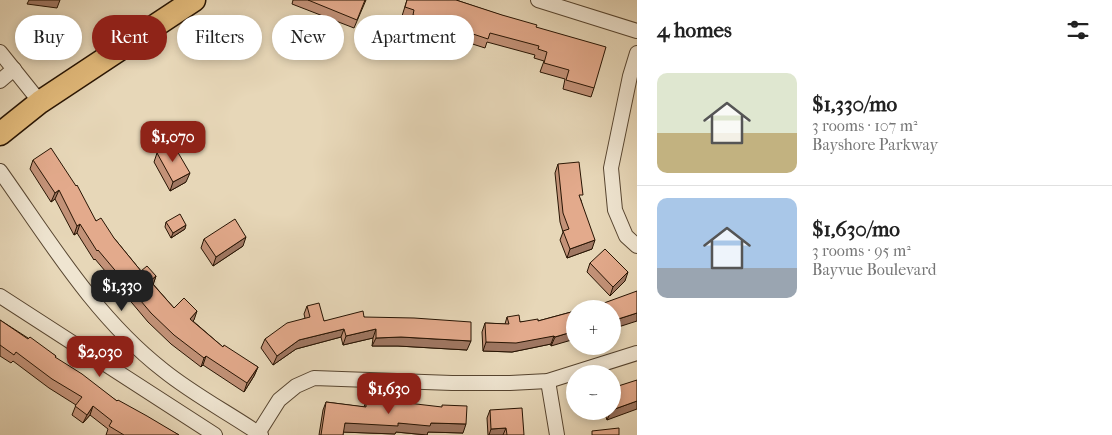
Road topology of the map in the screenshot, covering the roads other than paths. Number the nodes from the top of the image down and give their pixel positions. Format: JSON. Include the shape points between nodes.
{"nodes":[{"id":1,"x":194,"y":0,"type":"edge"},
{"id":2,"x":538,"y":0,"type":"edge"},
{"id":3,"x":637,"y":31,"type":"edge"},
{"id":4,"x":0,"y":52,"type":"edge"},
{"id":5,"x":637,"y":53,"type":"edge"},
{"id":6,"x":14,"y":69,"type":"junction"},
{"id":7,"x":0,"y":82,"type":"edge"},
{"id":8,"x":40,"y":102,"type":"junction"},
{"id":9,"x":0,"y":134,"type":"edge"},
{"id":10,"x":0,"y":171,"type":"edge"},
{"id":11,"x":637,"y":246,"type":"edge"},
{"id":12,"x":0,"y":296,"type":"edge"},
{"id":13,"x":637,"y":353,"type":"edge"},
{"id":14,"x":548,"y":381,"type":"junction"},
{"id":15,"x":259,"y":434,"type":"edge"},
{"id":16,"x":215,"y":435,"type":"edge"},
{"id":17,"x":557,"y":435,"type":"edge"}],
"edges":[{"from":1,"to":8,"type":"main road"},
{"from":2,"to":3,"type":"street"},
{"from":4,"to":6,"type":"street"},
{"from":5,"to":11,"type":"street","via":[[611,168],[614,210],[626,236]]},
{"from":6,"to":7,"type":"street"},
{"from":6,"to":8,"type":"street"},
{"from":8,"to":9,"type":"main road"},
{"from":10,"to":15,"type":"street","via":[[75,277],[136,347],[199,397]]},
{"from":12,"to":16,"type":"street"},
{"from":13,"to":14,"type":"street"},
{"from":14,"to":15,"type":"street","via":[[452,383],[314,378],[296,386],[279,400]]},
{"from":14,"to":17,"type":"street"}]}
